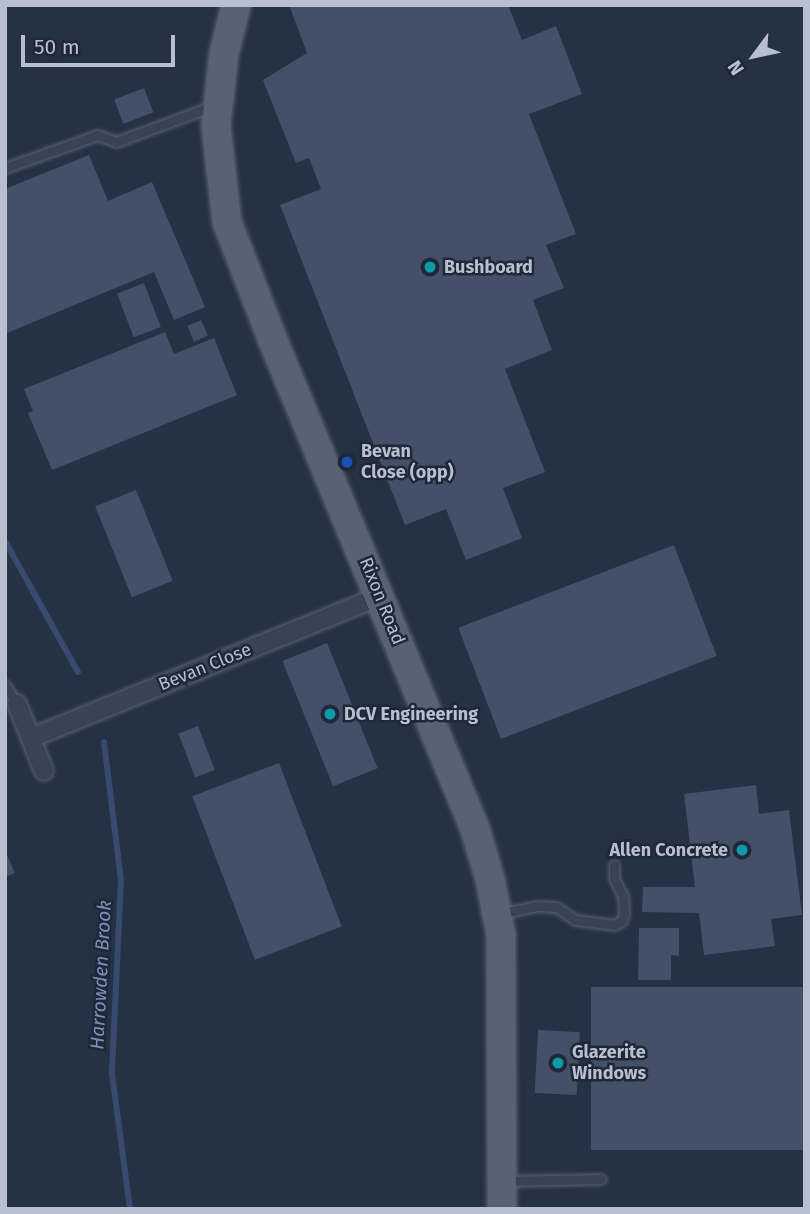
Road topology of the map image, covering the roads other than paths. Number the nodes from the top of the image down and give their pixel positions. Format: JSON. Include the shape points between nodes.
{"nodes":[{"id":1,"x":236,"y":5,"type":"edge"},
{"id":2,"x":218,"y":104,"type":"junction"},
{"id":3,"x":5,"y":168,"type":"edge"},
{"id":4,"x":380,"y":596,"type":"junction"},
{"id":5,"x":5,"y":685,"type":"edge"},
{"id":6,"x":17,"y":704,"type":"joint"},
{"id":7,"x":31,"y":738,"type":"junction"},
{"id":8,"x":44,"y":771,"type":"dead end"},
{"id":9,"x":614,"y":865,"type":"dead end"},
{"id":10,"x":497,"y":914,"type":"junction"},
{"id":11,"x":601,"y":1179,"type":"dead end"},
{"id":12,"x":502,"y":1181,"type":"junction"},
{"id":13,"x":502,"y":1209,"type":"edge"}],
"edges":[{"from":1,"to":2,"type":"main road","name":"Rixon Road"},
{"from":2,"to":3,"type":"lane","via":[[116,142],[97,135]]},
{"from":2,"to":4,"type":"main road","name":"Rixon Road","via":[[216,126],[227,222]]},
{"from":4,"to":7,"type":"street","name":"Bevan Close"},
{"from":4,"to":10,"type":"main road","name":"Rixon Road","via":[[475,829]]},
{"from":5,"to":6,"type":"lane"},
{"from":6,"to":7,"type":"street"},
{"from":7,"to":8,"type":"street"},
{"from":9,"to":10,"type":"lane","via":[[624,913],[622,921],[614,925],[575,920],[555,907]]},
{"from":10,"to":12,"type":"main road","name":"Rixon Road","via":[[501,935]]},
{"from":11,"to":12,"type":"lane"},
{"from":12,"to":13,"type":"main road","name":"Rixon Road"}]}
